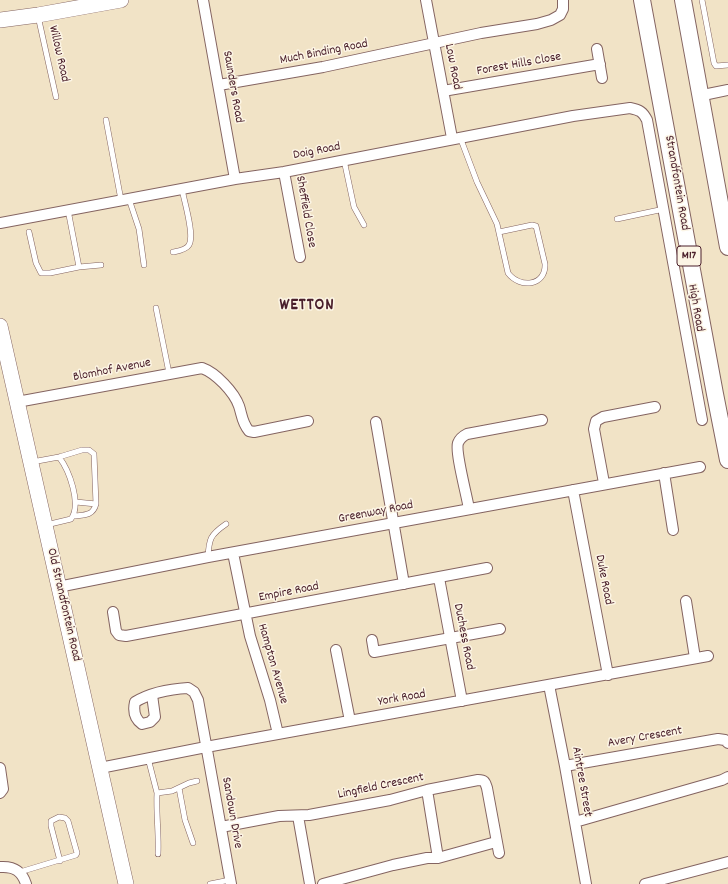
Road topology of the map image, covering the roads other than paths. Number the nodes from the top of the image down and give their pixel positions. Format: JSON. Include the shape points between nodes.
{"nodes":[{"id":1,"x":68,"y":0,"type":"edge"},
{"id":2,"x":121,"y":0,"type":"edge"},
{"id":3,"x":203,"y":0,"type":"edge"},
{"id":4,"x":426,"y":0,"type":"edge"},
{"id":5,"x":563,"y":0,"type":"edge"},
{"id":6,"x":642,"y":0,"type":"edge"},
{"id":7,"x":683,"y":0,"type":"edge"},
{"id":8,"x":702,"y":0,"type":"edge"},
{"id":9,"x":0,"y":11,"type":"edge"},
{"id":10,"x":38,"y":15,"type":"junction"},
{"id":11,"x":0,"y":20,"type":"edge"},
{"id":12,"x":434,"y":44,"type":"junction"},
{"id":13,"x":597,"y":49,"type":"dead end"},
{"id":14,"x":600,"y":64,"type":"junction"},
{"id":15,"x":727,"y":66,"type":"edge"},
{"id":16,"x":602,"y":78,"type":"dead end"},
{"id":17,"x":219,"y":86,"type":"junction"},
{"id":18,"x":728,"y":90,"type":"edge"},
{"id":19,"x":443,"y":91,"type":"junction"},
{"id":20,"x":708,"y":94,"type":"dead end"},
{"id":21,"x":56,"y":97,"type":"dead end"},
{"id":22,"x":638,"y":110,"type":"joint"},
{"id":23,"x":106,"y":120,"type":"dead end"},
{"id":24,"x":456,"y":138,"type":"junction"},
{"id":25,"x":344,"y":160,"type":"junction"},
{"id":26,"x":284,"y":172,"type":"junction"},
{"id":27,"x":235,"y":179,"type":"junction"},
{"id":28,"x":182,"y":189,"type":"junction"},
{"id":29,"x":125,"y":200,"type":"junction"},
{"id":30,"x":664,"y":209,"type":"junction"},
{"id":31,"x":68,"y":210,"type":"junction"},
{"id":32,"x":618,"y":219,"type":"dead end"},
{"id":33,"x":0,"y":223,"type":"edge"},
{"id":34,"x":364,"y":225,"type":"dead end"},
{"id":35,"x":30,"y":232,"type":"dead end"},
{"id":36,"x":499,"y":232,"type":"junction"},
{"id":37,"x":728,"y":246,"type":"edge"},
{"id":38,"x":172,"y":252,"type":"dead end"},
{"id":39,"x":300,"y":257,"type":"dead end"},
{"id":40,"x":101,"y":265,"type":"dead end"},
{"id":41,"x":144,"y":265,"type":"dead end"},
{"id":42,"x":79,"y":267,"type":"junction"},
{"id":43,"x":156,"y":308,"type":"dead end"},
{"id":44,"x":0,"y":326,"type":"edge"},
{"id":45,"x":169,"y":373,"type":"junction"},
{"id":46,"x":17,"y":402,"type":"junction"},
{"id":47,"x":655,"y":407,"type":"dead end"},
{"id":48,"x":542,"y":420,"type":"dead end"},
{"id":49,"x":702,"y":420,"type":"dead end"},
{"id":50,"x":308,"y":421,"type":"dead end"},
{"id":51,"x":376,"y":422,"type":"dead end"},
{"id":52,"x":59,"y":457,"type":"junction"},
{"id":53,"x":728,"y":460,"type":"edge"},
{"id":54,"x":31,"y":462,"type":"junction"},
{"id":55,"x":700,"y":467,"type":"dead end"},
{"id":56,"x":664,"y":473,"type":"junction"},
{"id":57,"x":604,"y":483,"type":"junction"},
{"id":58,"x":573,"y":490,"type":"junction"},
{"id":59,"x":76,"y":502,"type":"junction"},
{"id":60,"x":96,"y":504,"type":"junction"},
{"id":61,"x":469,"y":509,"type":"junction"},
{"id":62,"x":74,"y":516,"type":"junction"},
{"id":63,"x":393,"y":523,"type":"junction"},
{"id":64,"x":226,"y":524,"type":"dead end"},
{"id":65,"x":45,"y":525,"type":"junction"},
{"id":66,"x":673,"y":530,"type":"dead end"},
{"id":67,"x":233,"y":553,"type":"junction"},
{"id":68,"x":208,"y":557,"type":"junction"},
{"id":69,"x":487,"y":568,"type":"dead end"},
{"id":70,"x":439,"y":578,"type":"junction"},
{"id":71,"x":404,"y":584,"type":"junction"},
{"id":72,"x":58,"y":586,"type":"junction"},
{"id":73,"x":686,"y":601,"type":"dead end"},
{"id":74,"x":112,"y":612,"type":"dead end"},
{"id":75,"x":246,"y":614,"type":"junction"},
{"id":76,"x":500,"y":629,"type":"dead end"},
{"id":77,"x":450,"y":638,"type":"junction"},
{"id":78,"x":372,"y":640,"type":"dead end"},
{"id":79,"x":336,"y":650,"type":"dead end"},
{"id":80,"x":708,"y":656,"type":"dead end"},
{"id":81,"x":695,"y":658,"type":"junction"},
{"id":82,"x":608,"y":675,"type":"junction"},
{"id":83,"x":549,"y":685,"type":"junction"},
{"id":84,"x":152,"y":695,"type":"dead end"},
{"id":85,"x":462,"y":701,"type":"junction"},
{"id":86,"x":350,"y":721,"type":"junction"},
{"id":87,"x":278,"y":734,"type":"junction"},
{"id":88,"x":728,"y":743,"type":"edge"},
{"id":89,"x":206,"y":747,"type":"junction"},
{"id":90,"x":148,"y":758,"type":"junction"},
{"id":91,"x":565,"y":766,"type":"junction"},
{"id":92,"x":0,"y":768,"type":"edge"},
{"id":93,"x":100,"y":768,"type":"junction"},
{"id":94,"x":728,"y":778,"type":"edge"},
{"id":95,"x":197,"y":781,"type":"dead end"},
{"id":96,"x":179,"y":788,"type":"junction"},
{"id":97,"x":427,"y":790,"type":"junction"},
{"id":98,"x":0,"y":793,"type":"edge"},
{"id":99,"x":157,"y":793,"type":"junction"},
{"id":100,"x":298,"y":816,"type":"junction"},
{"id":101,"x":575,"y":822,"type":"junction"},
{"id":102,"x":221,"y":827,"type":"junction"},
{"id":103,"x":496,"y":842,"type":"junction"},
{"id":104,"x":193,"y":843,"type":"dead end"},
{"id":105,"x":499,"y":853,"type":"dead end"},
{"id":106,"x":158,"y":854,"type":"dead end"},
{"id":107,"x":438,"y":858,"type":"junction"},
{"id":108,"x":60,"y":861,"type":"junction"},
{"id":109,"x":728,"y":862,"type":"edge"},
{"id":110,"x":0,"y":867,"type":"edge"},
{"id":111,"x":20,"y":872,"type":"junction"},
{"id":112,"x":230,"y":882,"type":"edge"},
{"id":113,"x":26,"y":884,"type":"edge"},
{"id":114,"x":126,"y":884,"type":"edge"},
{"id":115,"x":210,"y":884,"type":"edge"},
{"id":116,"x":310,"y":884,"type":"edge"},
{"id":117,"x":323,"y":884,"type":"edge"},
{"id":118,"x":586,"y":884,"type":"edge"},
{"id":119,"x":645,"y":884,"type":"edge"}],
"edges":[{"from":1,"to":9,"type":"street"},
{"from":2,"to":10,"type":"street"},
{"from":3,"to":17,"type":"street","name":"Saunders Road"},
{"from":4,"to":12,"type":"street","name":"Low Road"},
{"from":5,"to":12,"type":"street","name":"Much Binding Road","via":[[560,15],[551,20]]},
{"from":6,"to":53,"type":"main road","name":"Strandfontein Road","number":"M17"},
{"from":7,"to":37,"type":"main road"},
{"from":8,"to":15,"type":"lane","via":[[714,63],[716,66]]},
{"from":10,"to":11,"type":"street"},
{"from":10,"to":21,"type":"lane","name":"Willow Road"},
{"from":12,"to":17,"type":"street","name":"Much Binding Road"},
{"from":12,"to":19,"type":"street","name":"Low Road"},
{"from":13,"to":14,"type":"street"},
{"from":14,"to":16,"type":"street"},
{"from":14,"to":19,"type":"street","name":"Forest Hills Close"},
{"from":17,"to":27,"type":"street","name":"Saunders Road"},
{"from":18,"to":20,"type":"street"},
{"from":19,"to":24,"type":"street","name":"Low Road"},
{"from":22,"to":24,"type":"street","name":"Doig Road","via":[[630,108],[573,116]]},
{"from":22,"to":30,"type":"street","name":"High Road","via":[[647,120]]},
{"from":23,"to":29,"type":"lane"},
{"from":24,"to":25,"type":"street","name":"Doig Road"},
{"from":24,"to":36,"type":"lane"},
{"from":25,"to":26,"type":"street","name":"Doig Road"},
{"from":25,"to":34,"type":"lane","via":[[354,208]]},
{"from":26,"to":27,"type":"street","name":"Doig Road"},
{"from":26,"to":39,"type":"street","name":"Sheffield Close"},
{"from":27,"to":28,"type":"street","name":"Doig Road"},
{"from":28,"to":29,"type":"street","name":"Doig Road"},
{"from":28,"to":38,"type":"lane","via":[[191,239],[185,249]]},
{"from":29,"to":31,"type":"street","name":"Doig Road"},
{"from":29,"to":41,"type":"lane","via":[[139,229]]},
{"from":30,"to":32,"type":"lane"},
{"from":30,"to":49,"type":"street","name":"High Road"},
{"from":31,"to":33,"type":"street","name":"Doig Road"},
{"from":31,"to":42,"type":"lane"},
{"from":35,"to":42,"type":"lane","via":[[36,263],[41,273],[50,274]]},
{"from":36,"to":36,"type":"lane","via":[[510,276],[525,283],[541,277],[545,264],[536,226]]},
{"from":40,"to":42,"type":"lane"},
{"from":43,"to":45,"type":"lane"},
{"from":44,"to":46,"type":"street","name":"Old Strandfontein Road"},
{"from":45,"to":46,"type":"street","name":"Blomhof Avenue"},
{"from":45,"to":50,"type":"street","name":"Blomhof Avenue","via":[[206,369],[234,396],[243,422],[250,431]]},
{"from":46,"to":54,"type":"street","name":"Old Strandfontein Road"},
{"from":47,"to":57,"type":"street","via":[[603,417],[596,421],[594,428]]},
{"from":48,"to":61,"type":"street","via":[[462,437],[458,453]]},
{"from":51,"to":63,"type":"street"},
{"from":52,"to":54,"type":"lane"},
{"from":52,"to":59,"type":"lane","via":[[68,473]]},
{"from":52,"to":60,"type":"lane","via":[[82,450],[89,450],[94,454]]},
{"from":54,"to":65,"type":"street","name":"Old Strandfontein Road"},
{"from":55,"to":56,"type":"street","name":"Greenway Road"},
{"from":56,"to":57,"type":"street","name":"Greenway Road"},
{"from":56,"to":66,"type":"street"},
{"from":57,"to":58,"type":"street","name":"Greenway Road"},
{"from":58,"to":61,"type":"street","name":"Greenway Road"},
{"from":58,"to":82,"type":"street","name":"Duke Road"},
{"from":59,"to":60,"type":"lane"},
{"from":59,"to":62,"type":"lane"},
{"from":60,"to":62,"type":"lane","via":[[92,512]]},
{"from":61,"to":63,"type":"street","name":"Greenway Road"},
{"from":62,"to":65,"type":"lane"},
{"from":63,"to":67,"type":"street","name":"Greenway Road"},
{"from":63,"to":71,"type":"street"},
{"from":64,"to":68,"type":"lane","via":[[211,537],[208,543]]},
{"from":65,"to":72,"type":"street","name":"Old Strandfontein Road"},
{"from":67,"to":68,"type":"street","name":"Greenway Road"},
{"from":67,"to":75,"type":"street","name":"Hampton Avenue"},
{"from":68,"to":72,"type":"street","name":"Greenway Road"},
{"from":69,"to":70,"type":"street","name":"Empire Road"},
{"from":70,"to":71,"type":"street","name":"Empire Road"},
{"from":70,"to":77,"type":"street","name":"Duchess Road"},
{"from":71,"to":75,"type":"street","name":"Empire Road"},
{"from":72,"to":93,"type":"street","name":"Old Strandfontein Road"},
{"from":73,"to":81,"type":"street"},
{"from":74,"to":75,"type":"street","name":"Empire Road","via":[[116,631],[122,636]]},
{"from":75,"to":87,"type":"street","name":"Hampton Avenue"},
{"from":76,"to":77,"type":"street"},
{"from":77,"to":78,"type":"street","via":[[374,652]]},
{"from":77,"to":85,"type":"street","name":"Duchess Road"},
{"from":79,"to":86,"type":"street"},
{"from":80,"to":81,"type":"street","name":"York Road"},
{"from":81,"to":82,"type":"street","name":"York Road"},
{"from":82,"to":83,"type":"street","name":"York Road"},
{"from":83,"to":85,"type":"street","name":"York Road"},
{"from":83,"to":91,"type":"street","name":"Aintree Street"},
{"from":84,"to":89,"type":"street","name":"Sandown Drive","via":[[188,688],[194,692],[198,700]]},
{"from":85,"to":86,"type":"street","name":"York Road"},
{"from":86,"to":87,"type":"street","name":"York Road"},
{"from":87,"to":89,"type":"street","name":"York Road"},
{"from":88,"to":91,"type":"street","name":"Avery Crescent","via":[[718,738]]},
{"from":89,"to":90,"type":"street","name":"York Road"},
{"from":89,"to":102,"type":"street","name":"Sandown Drive"},
{"from":90,"to":93,"type":"street","name":"York Road"},
{"from":90,"to":99,"type":"lane"},
{"from":91,"to":101,"type":"street","name":"Aintree Street"},
{"from":92,"to":98,"type":"street","via":[[3,789]]},
{"from":93,"to":114,"type":"street","name":"Old Strandfontein Road"},
{"from":94,"to":101,"type":"street"},
{"from":95,"to":96,"type":"lane"},
{"from":96,"to":99,"type":"lane"},
{"from":96,"to":104,"type":"lane","via":[[185,820]]},
{"from":97,"to":100,"type":"street","name":"Lingfield Crescent","via":[[390,800]]},
{"from":97,"to":103,"type":"street","name":"Lingfield Crescent","via":[[483,780],[487,788]]},
{"from":97,"to":107,"type":"street"},
{"from":99,"to":106,"type":"lane"},
{"from":100,"to":102,"type":"street","name":"Lingfield Crescent","via":[[279,816]]},
{"from":100,"to":116,"type":"street"},
{"from":101,"to":118,"type":"street","name":"Aintree Street"},
{"from":102,"to":112,"type":"street","name":"Sandown Drive"},
{"from":103,"to":105,"type":"street","name":"Lingfield Crescent"},
{"from":103,"to":107,"type":"street"},
{"from":107,"to":117,"type":"street","via":[[393,865]]},
{"from":108,"to":108,"type":"lane","via":[[51,826],[51,821],[59,817],[68,821],[77,853]]},
{"from":108,"to":111,"type":"lane"},
{"from":109,"to":119,"type":"street"},
{"from":110,"to":111,"type":"street","via":[[15,868]]},
{"from":111,"to":113,"type":"street"},
{"from":112,"to":115,"type":"lane"}]}
